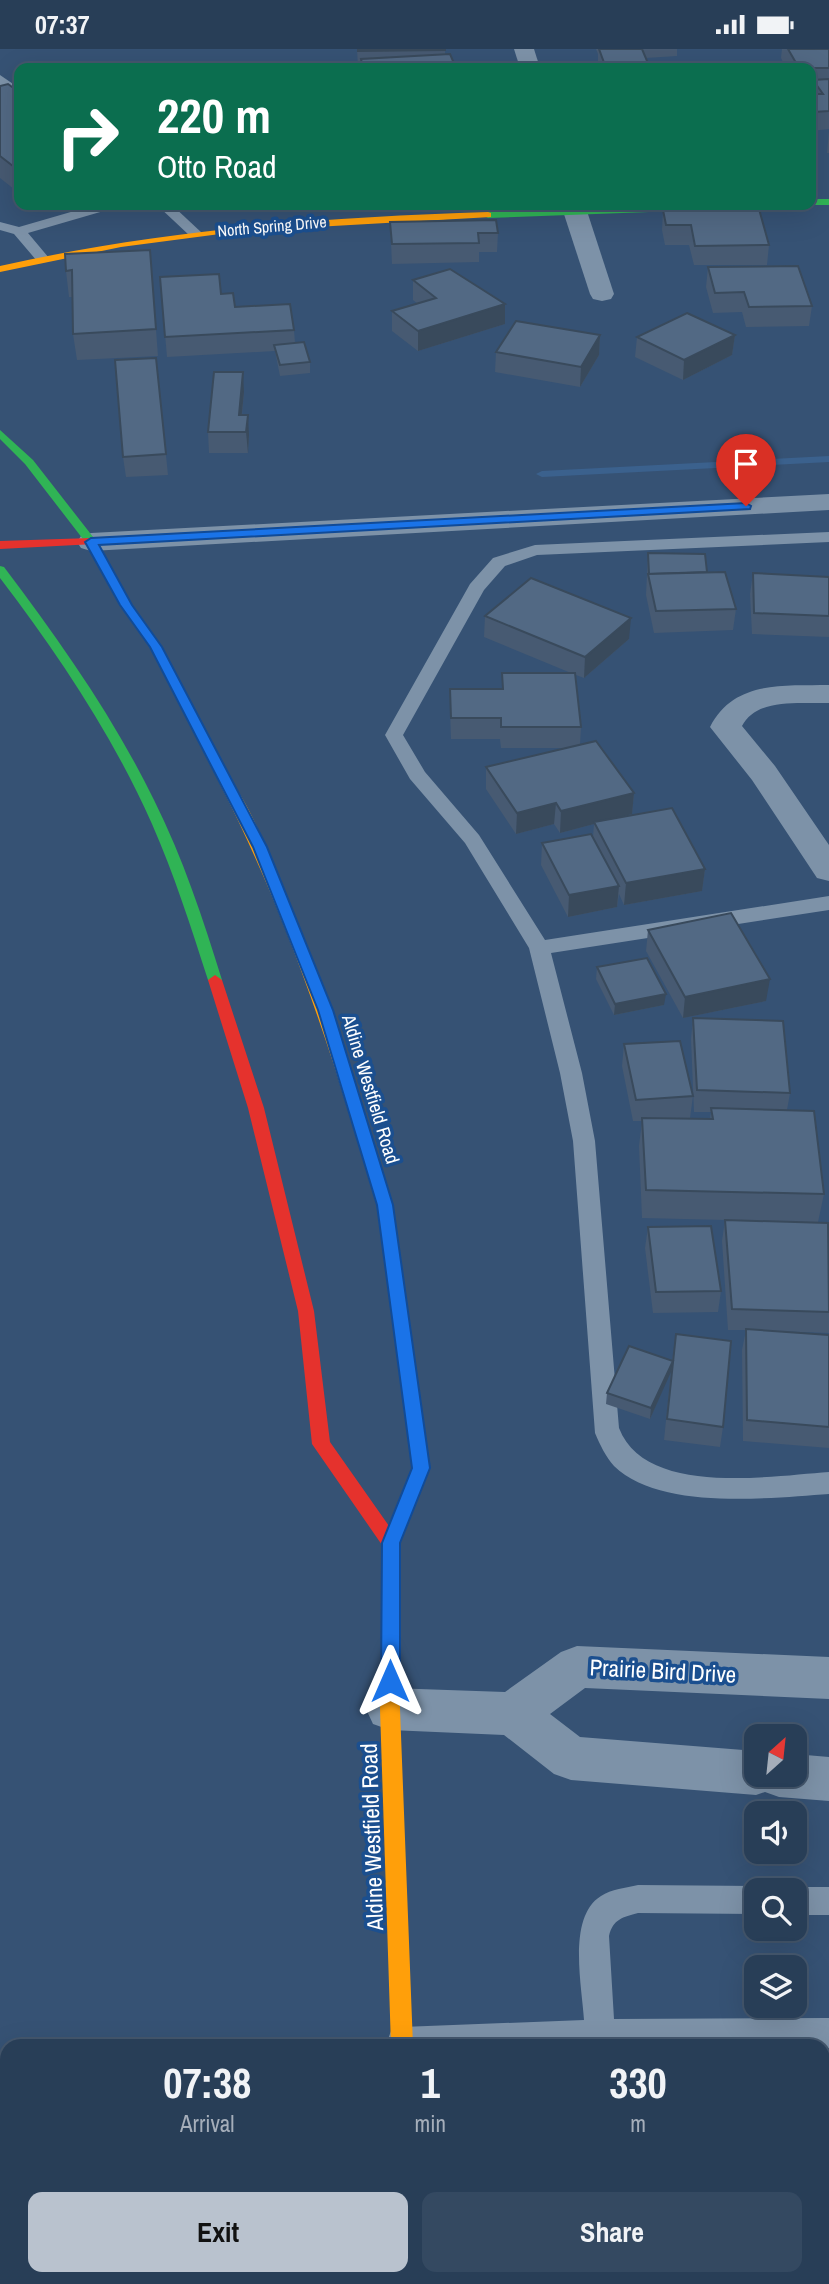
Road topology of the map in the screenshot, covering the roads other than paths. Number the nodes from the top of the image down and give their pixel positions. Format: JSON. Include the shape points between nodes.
{"nodes":[{"id":1,"x":0,"y":79,"type":"edge"},
{"id":2,"x":14,"y":97,"type":"edge"},
{"id":3,"x":92,"y":210,"type":"edge"},
{"id":4,"x":170,"y":210,"type":"edge"},
{"id":5,"x":551,"y":210,"type":"edge"},
{"id":6,"x":574,"y":210,"type":"edge"},
{"id":7,"x":0,"y":226,"type":"edge"},
{"id":8,"x":19,"y":231,"type":"junction"},
{"id":9,"x":195,"y":233,"type":"junction"},
{"id":10,"x":42,"y":258,"type":"junction"},
{"id":11,"x":0,"y":269,"type":"edge"},
{"id":12,"x":602,"y":295,"type":"dead end"},
{"id":13,"x":0,"y":433,"type":"edge"},
{"id":14,"x":829,"y":502,"type":"edge"},
{"id":15,"x":829,"y":537,"type":"edge"},
{"id":16,"x":91,"y":542,"type":"junction"},
{"id":17,"x":0,"y":545,"type":"edge"},
{"id":18,"x":0,"y":570,"type":"edge"},
{"id":19,"x":829,"y":694,"type":"edge"},
{"id":20,"x":829,"y":870,"type":"edge"},
{"id":21,"x":829,"y":903,"type":"edge"},
{"id":22,"x":539,"y":948,"type":"junction"},
{"id":23,"x":829,"y":1483,"type":"edge"},
{"id":24,"x":391,"y":1543,"type":"junction"},
{"id":25,"x":829,"y":1678,"type":"edge"},
{"id":26,"x":390,"y":1709,"type":"junction"},
{"id":27,"x":513,"y":1714,"type":"junction"},
{"id":28,"x":744,"y":1772,"type":"edge"},
{"id":29,"x":807,"y":1777,"type":"edge"},
{"id":30,"x":829,"y":1779,"type":"edge"},
{"id":31,"x":744,"y":1901,"type":"edge"},
{"id":32,"x":807,"y":1901,"type":"edge"},
{"id":33,"x":829,"y":1901,"type":"edge"},
{"id":34,"x":829,"y":2033,"type":"edge"},
{"id":35,"x":600,"y":2035,"type":"junction"},
{"id":36,"x":402,"y":2039,"type":"edge"},
{"id":37,"x":512,"y":2039,"type":"edge"}],
"edges":[{"from":1,"to":2,"type":"lane"},
{"from":3,"to":8,"type":"lane"},
{"from":4,"to":9,"type":"lane"},
{"from":5,"to":9,"type":"main road","name":"North Spring Drive","via":[[344,219]]},
{"from":6,"to":12,"type":"street"},
{"from":7,"to":8,"type":"lane"},
{"from":8,"to":10,"type":"lane"},
{"from":9,"to":10,"type":"main road","name":"North Spring Drive","via":[[131,239]]},
{"from":10,"to":11,"type":"main road","name":"North Spring Drive"},
{"from":13,"to":16,"type":"main road","name":"Aldine Westfield Road","via":[[29,462]]},
{"from":14,"to":16,"type":"street"},
{"from":15,"to":22,"type":"lane","via":[[535,550],[499,562],[477,588],[394,735],[417,775],[472,839]]},
{"from":16,"to":17,"type":"main road"},
{"from":16,"to":24,"type":"main road","name":"Aldine Westfield Road","via":[[156,647],[260,847],[325,1010],[385,1205],[421,1468]]},
{"from":18,"to":24,"type":"main road","via":[[39,620],[135,776],[170,851],[256,1108],[306,1311],[321,1444]]},
{"from":19,"to":20,"type":"street","via":[[752,698],[729,716],[726,727],[764,773]]},
{"from":21,"to":22,"type":"lane"},
{"from":22,"to":23,"type":"lane","via":[[584,1141],[606,1429],[613,1446],[629,1463],[685,1484],[719,1488]]},
{"from":24,"to":26,"type":"main road","name":"Aldine Westfield Road"},
{"from":25,"to":27,"type":"street","name":"Prairie Bird Drive","via":[[577,1667]]},
{"from":26,"to":27,"type":"street"},
{"from":26,"to":36,"type":"main road","name":"Aldine Westfield Road"},
{"from":27,"to":28,"type":"street","via":[[571,1758]]},
{"from":29,"to":30,"type":"street"},
{"from":31,"to":35,"type":"lane","via":[[638,1899],[611,1906],[598,1919],[594,1936]]},
{"from":32,"to":33,"type":"lane"},
{"from":34,"to":35,"type":"lane"},
{"from":35,"to":37,"type":"lane"}]}
